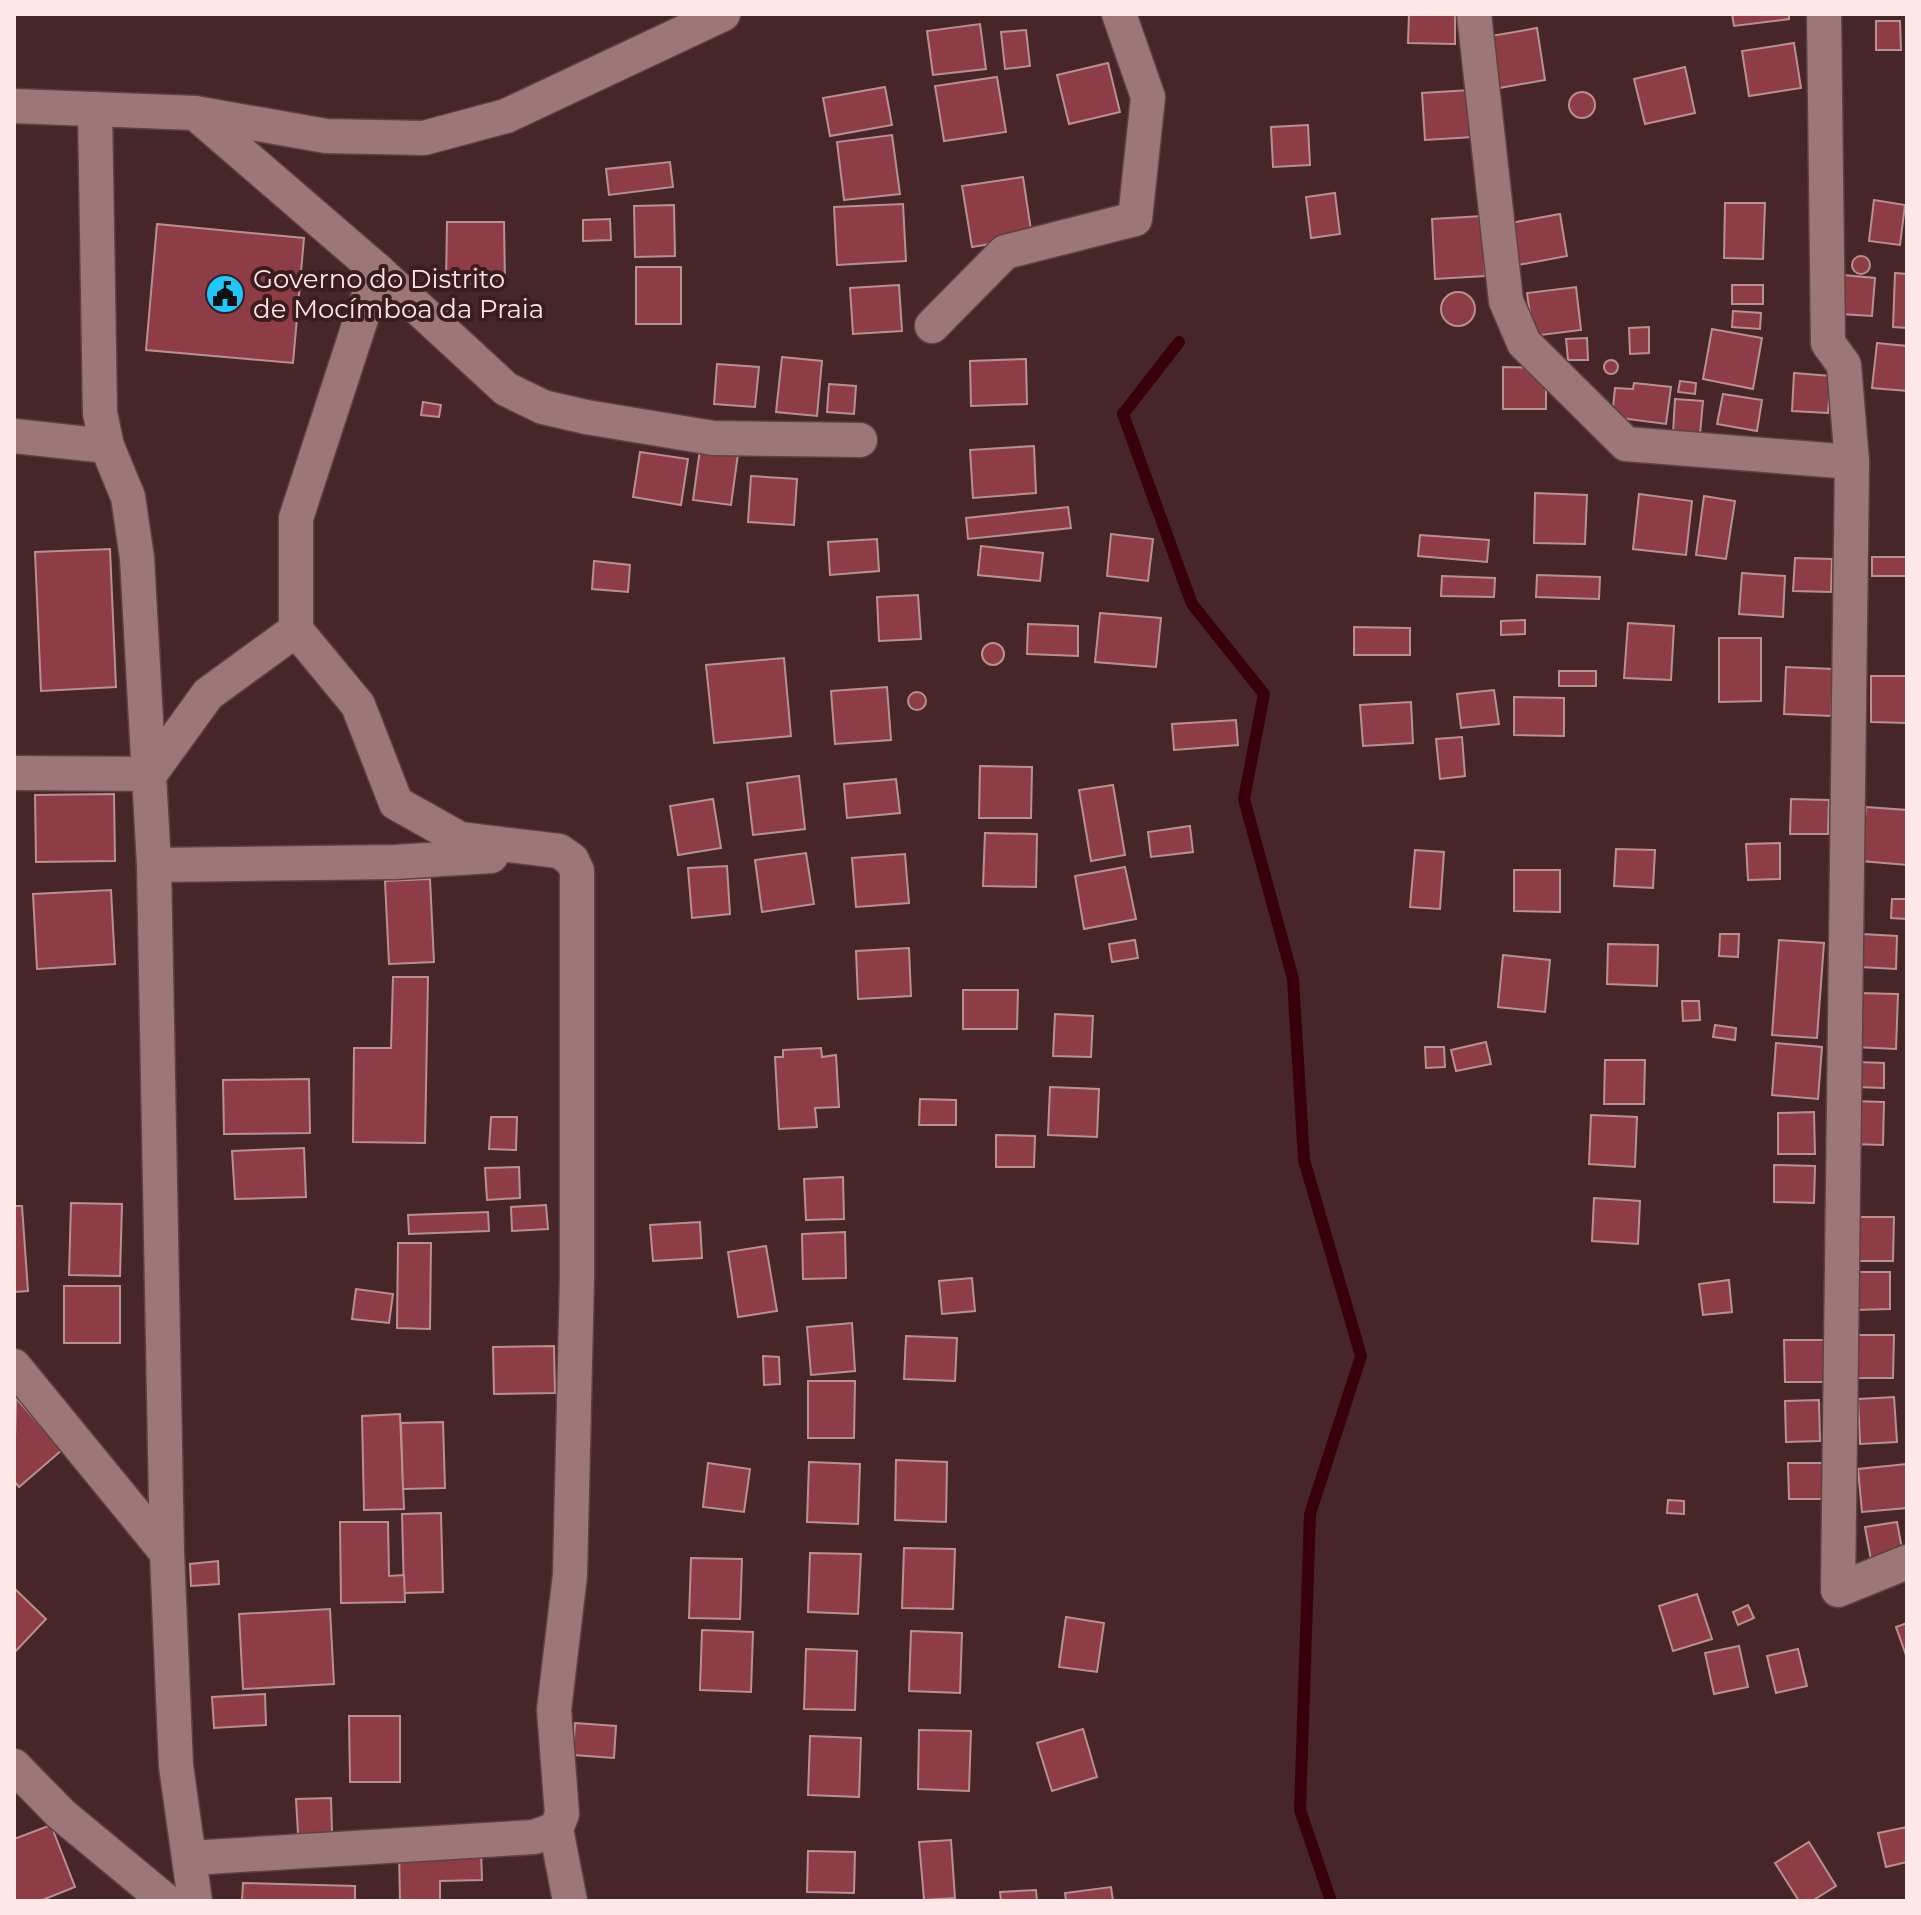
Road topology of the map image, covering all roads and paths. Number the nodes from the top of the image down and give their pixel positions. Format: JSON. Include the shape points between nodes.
{"nodes":[{"id":1,"x":723,"y":14,"type":"edge"},
{"id":2,"x":1119,"y":14,"type":"edge"},
{"id":3,"x":1474,"y":14,"type":"edge"},
{"id":4,"x":1824,"y":14,"type":"edge"},
{"id":5,"x":14,"y":106,"type":"edge"},
{"id":6,"x":95,"y":109,"type":"junction"},
{"id":7,"x":195,"y":113,"type":"junction"},
{"id":8,"x":377,"y":270,"type":"junction"},
{"id":9,"x":932,"y":326,"type":"dead end"},
{"id":10,"x":14,"y":436,"type":"edge"},
{"id":11,"x":860,"y":440,"type":"dead end"},
{"id":12,"x":107,"y":446,"type":"junction"},
{"id":13,"x":1852,"y":462,"type":"junction"},
{"id":14,"x":296,"y":630,"type":"junction"},
{"id":15,"x":14,"y":773,"type":"edge"},
{"id":16,"x":150,"y":774,"type":"junction"},
{"id":17,"x":559,"y":851,"type":"junction"},
{"id":18,"x":154,"y":865,"type":"junction"},
{"id":19,"x":14,"y":1366,"type":"edge"},
{"id":20,"x":167,"y":1553,"type":"junction"},
{"id":21,"x":1907,"y":1562,"type":"edge"},
{"id":22,"x":14,"y":1766,"type":"edge"},
{"id":23,"x":556,"y":1829,"type":"junction"},
{"id":24,"x":191,"y":1858,"type":"junction"},
{"id":25,"x":166,"y":1901,"type":"edge"},
{"id":26,"x":195,"y":1901,"type":"edge"},
{"id":27,"x":570,"y":1901,"type":"edge"}],
"edges":[{"from":1,"to":7,"type":"street","via":[[506,116],[424,138],[326,136]]},
{"from":2,"to":9,"type":"street","via":[[1148,97],[1135,219],[1005,252]]},
{"from":3,"to":13,"type":"street","via":[[1506,301],[1524,343],[1626,444]]},
{"from":4,"to":13,"type":"street","via":[[1828,343],[1844,365]]},
{"from":5,"to":6,"type":"street"},
{"from":6,"to":7,"type":"street"},
{"from":6,"to":12,"type":"street","via":[[100,413]]},
{"from":7,"to":8,"type":"street"},
{"from":8,"to":11,"type":"street","via":[[506,389],[543,407],[713,438]]},
{"from":8,"to":14,"type":"street","via":[[296,518]]},
{"from":10,"to":12,"type":"street"},
{"from":12,"to":16,"type":"street","via":[[128,497],[137,558]]},
{"from":13,"to":21,"type":"street","via":[[1838,1590]]},
{"from":14,"to":16,"type":"street","via":[[208,694]]},
{"from":14,"to":17,"type":"street","via":[[358,705],[396,803],[460,839]]},
{"from":15,"to":16,"type":"street"},
{"from":16,"to":18,"type":"street"},
{"from":17,"to":18,"type":"street","via":[[395,862]]},
{"from":17,"to":23,"type":"street","via":[[577,871],[577,1276],[570,1575],[554,1710],[562,1814]]},
{"from":18,"to":20,"type":"street"},
{"from":19,"to":20,"type":"street"},
{"from":20,"to":24,"type":"street","via":[[176,1766]]},
{"from":22,"to":25,"type":"street","via":[[61,1814]]},
{"from":23,"to":24,"type":"street","via":[[534,1837]]},
{"from":23,"to":27,"type":"street"},
{"from":24,"to":26,"type":"street"}]}
